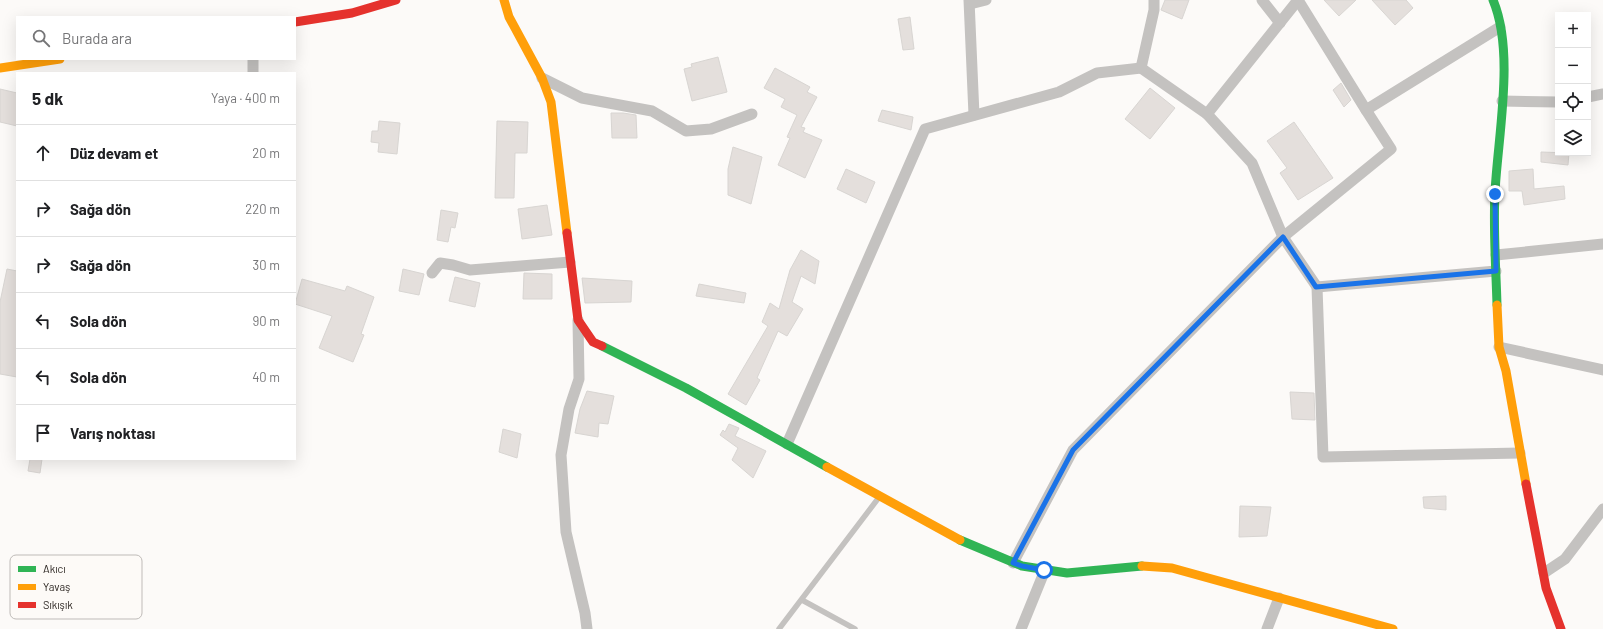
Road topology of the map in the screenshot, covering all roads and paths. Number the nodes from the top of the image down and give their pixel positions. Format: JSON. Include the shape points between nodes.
{"nodes":[{"id":1,"x":396,"y":0,"type":"edge"},
{"id":2,"x":504,"y":0,"type":"edge"},
{"id":3,"x":986,"y":0,"type":"edge"},
{"id":4,"x":1154,"y":0,"type":"edge"},
{"id":5,"x":1262,"y":0,"type":"edge"},
{"id":6,"x":1298,"y":0,"type":"edge"},
{"id":7,"x":1493,"y":0,"type":"edge"},
{"id":8,"x":969,"y":2,"type":"edge"},
{"id":9,"x":296,"y":22,"type":"edge"},
{"id":10,"x":1280,"y":23,"type":"junction"},
{"id":11,"x":1500,"y":27,"type":"junction"},
{"id":12,"x":53,"y":60,"type":"edge"},
{"id":13,"x":253,"y":60,"type":"edge"},
{"id":14,"x":0,"y":68,"type":"edge"},
{"id":15,"x":1141,"y":68,"type":"junction"},
{"id":16,"x":253,"y":72,"type":"edge"},
{"id":17,"x":542,"y":78,"type":"junction"},
{"id":18,"x":1603,"y":94,"type":"edge"},
{"id":19,"x":1591,"y":96,"type":"edge"},
{"id":20,"x":1502,"y":100,"type":"junction"},
{"id":21,"x":1555,"y":102,"type":"edge"},
{"id":22,"x":1366,"y":110,"type":"junction"},
{"id":23,"x":752,"y":114,"type":"dead end"},
{"id":24,"x":1207,"y":114,"type":"junction"},
{"id":25,"x":974,"y":115,"type":"junction"},
{"id":26,"x":1283,"y":237,"type":"junction"},
{"id":27,"x":1603,"y":244,"type":"edge"},
{"id":28,"x":1496,"y":255,"type":"junction"},
{"id":29,"x":461,"y":256,"type":"dead end"},
{"id":30,"x":570,"y":262,"type":"junction"},
{"id":31,"x":462,"y":268,"type":"junction"},
{"id":32,"x":1496,"y":271,"type":"junction"},
{"id":33,"x":432,"y":273,"type":"dead end"},
{"id":34,"x":1316,"y":287,"type":"junction"},
{"id":35,"x":578,"y":320,"type":"junction"},
{"id":36,"x":1499,"y":347,"type":"junction"},
{"id":37,"x":1603,"y":370,"type":"edge"},
{"id":38,"x":787,"y":444,"type":"junction"},
{"id":39,"x":1520,"y":453,"type":"junction"},
{"id":40,"x":880,"y":496,"type":"junction"},
{"id":41,"x":1603,"y":510,"type":"edge"},
{"id":42,"x":1013,"y":563,"type":"junction"},
{"id":43,"x":1044,"y":570,"type":"junction"},
{"id":44,"x":1544,"y":573,"type":"junction"},
{"id":45,"x":1279,"y":598,"type":"junction"},
{"id":46,"x":802,"y":600,"type":"junction"},
{"id":47,"x":587,"y":629,"type":"edge"},
{"id":48,"x":779,"y":629,"type":"edge"},
{"id":49,"x":855,"y":629,"type":"edge"},
{"id":50,"x":1021,"y":629,"type":"edge"},
{"id":51,"x":1267,"y":629,"type":"edge"},
{"id":52,"x":1392,"y":629,"type":"edge"},
{"id":53,"x":1561,"y":629,"type":"edge"}],
"edges":[{"from":1,"to":9,"type":"street","via":[[352,13]]},
{"from":2,"to":17,"type":"street","via":[[509,17]]},
{"from":3,"to":8,"type":"street"},
{"from":4,"to":15,"type":"street"},
{"from":5,"to":10,"type":"street"},
{"from":6,"to":10,"type":"street"},
{"from":6,"to":22,"type":"street"},
{"from":7,"to":11,"type":"street","via":[[1499,14]]},
{"from":8,"to":25,"type":"street"},
{"from":10,"to":24,"type":"street"},
{"from":11,"to":20,"type":"street","via":[[1505,67]]},
{"from":11,"to":22,"type":"street"},
{"from":12,"to":14,"type":"street"},
{"from":13,"to":16,"type":"street"},
{"from":15,"to":24,"type":"street"},
{"from":15,"to":25,"type":"street","via":[[1097,73],[1059,92]]},
{"from":17,"to":23,"type":"street","via":[[582,98],[652,111],[686,131],[711,129]]},
{"from":17,"to":30,"type":"street","via":[[551,102]]},
{"from":18,"to":19,"type":"street"},
{"from":20,"to":21,"type":"street"},
{"from":20,"to":28,"type":"street","via":[[1495,194]]},
{"from":22,"to":26,"type":"street","via":[[1391,149]]},
{"from":24,"to":26,"type":"street","via":[[1252,163]]},
{"from":25,"to":38,"type":"street","via":[[925,129]]},
{"from":26,"to":34,"type":"street"},
{"from":26,"to":42,"type":"street","via":[[1073,450]]},
{"from":27,"to":28,"type":"street"},
{"from":28,"to":32,"type":"street"},
{"from":29,"to":31,"type":"street"},
{"from":30,"to":31,"type":"street","via":[[470,270]]},
{"from":30,"to":35,"type":"street"},
{"from":31,"to":33,"type":"street","via":[[440,263]]},
{"from":32,"to":34,"type":"street"},
{"from":32,"to":36,"type":"street"},
{"from":34,"to":39,"type":"street","via":[[1323,457]]},
{"from":35,"to":38,"type":"street","via":[[593,342],[686,388]]},
{"from":35,"to":47,"type":"street","via":[[579,379],[569,409],[561,455],[566,532]]},
{"from":36,"to":37,"type":"street"},
{"from":36,"to":39,"type":"street","via":[[1506,370]]},
{"from":38,"to":40,"type":"street"},
{"from":39,"to":44,"type":"street"},
{"from":40,"to":42,"type":"street","via":[[952,536]]},
{"from":40,"to":46,"type":"lane"},
{"from":41,"to":44,"type":"street","via":[[1565,559]]},
{"from":42,"to":43,"type":"street"},
{"from":43,"to":45,"type":"street","via":[[1067,573],[1137,566],[1172,568]]},
{"from":43,"to":50,"type":"street"},
{"from":44,"to":53,"type":"street","via":[[1546,588]]},
{"from":45,"to":51,"type":"street"},
{"from":45,"to":52,"type":"street"},
{"from":46,"to":48,"type":"lane"},
{"from":46,"to":49,"type":"lane"}]}
